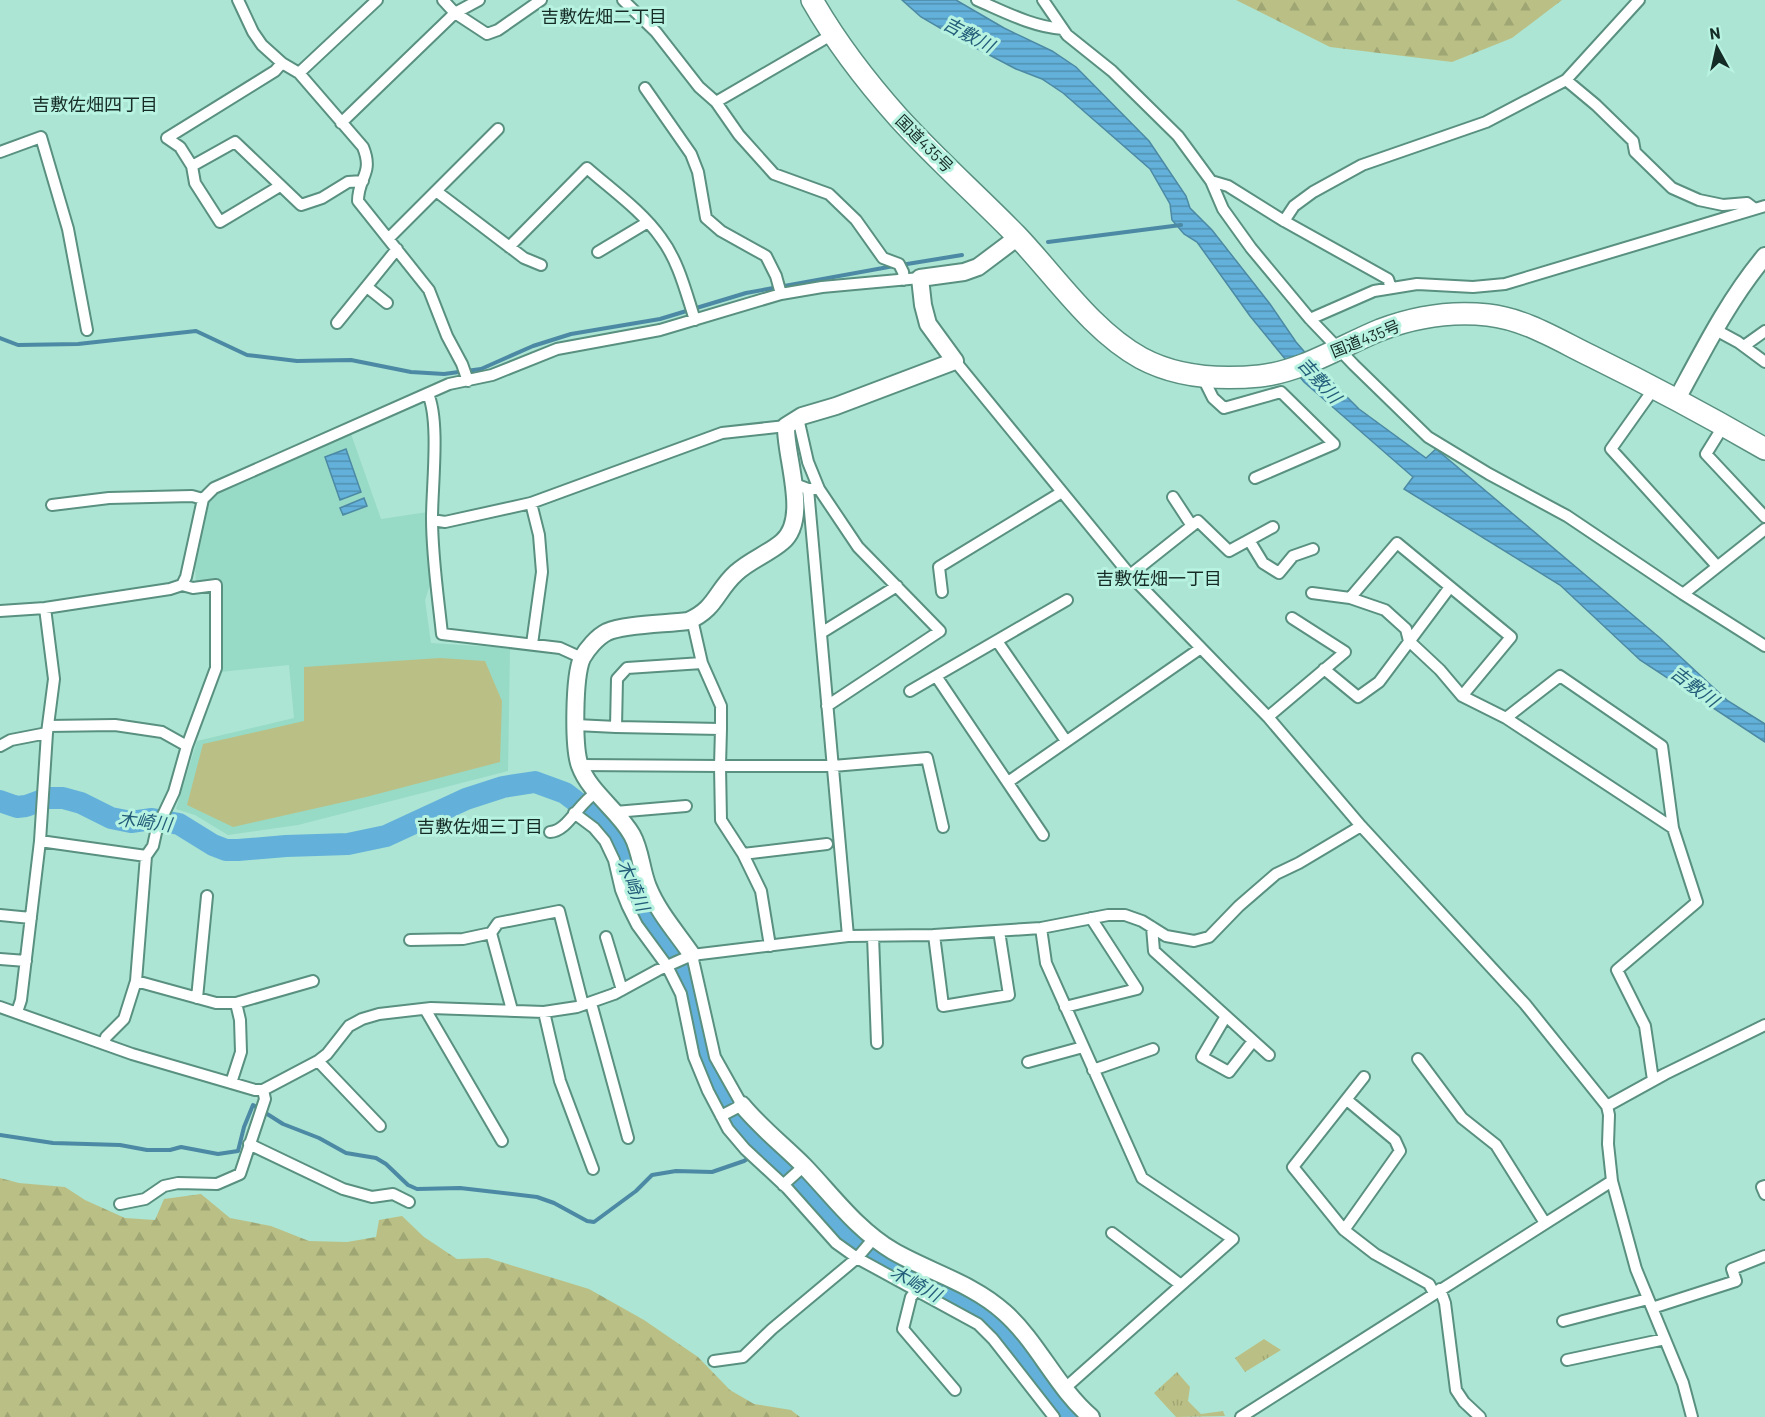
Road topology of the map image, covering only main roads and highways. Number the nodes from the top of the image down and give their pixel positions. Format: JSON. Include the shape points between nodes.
{"nodes":[{"id":1,"x":812,"y":0,"type":"edge"},
{"id":2,"x":1765,"y":449,"type":"edge"}],
"edges":[{"from":1,"to":2,"type":"highway","name":"国道435号","via":[[851,60],[899,118],[1018,237],[1106,334],[1140,358],[1185,375],[1227,379],[1264,375],[1421,318],[1491,316],[1540,331],[1655,387]]}]}
